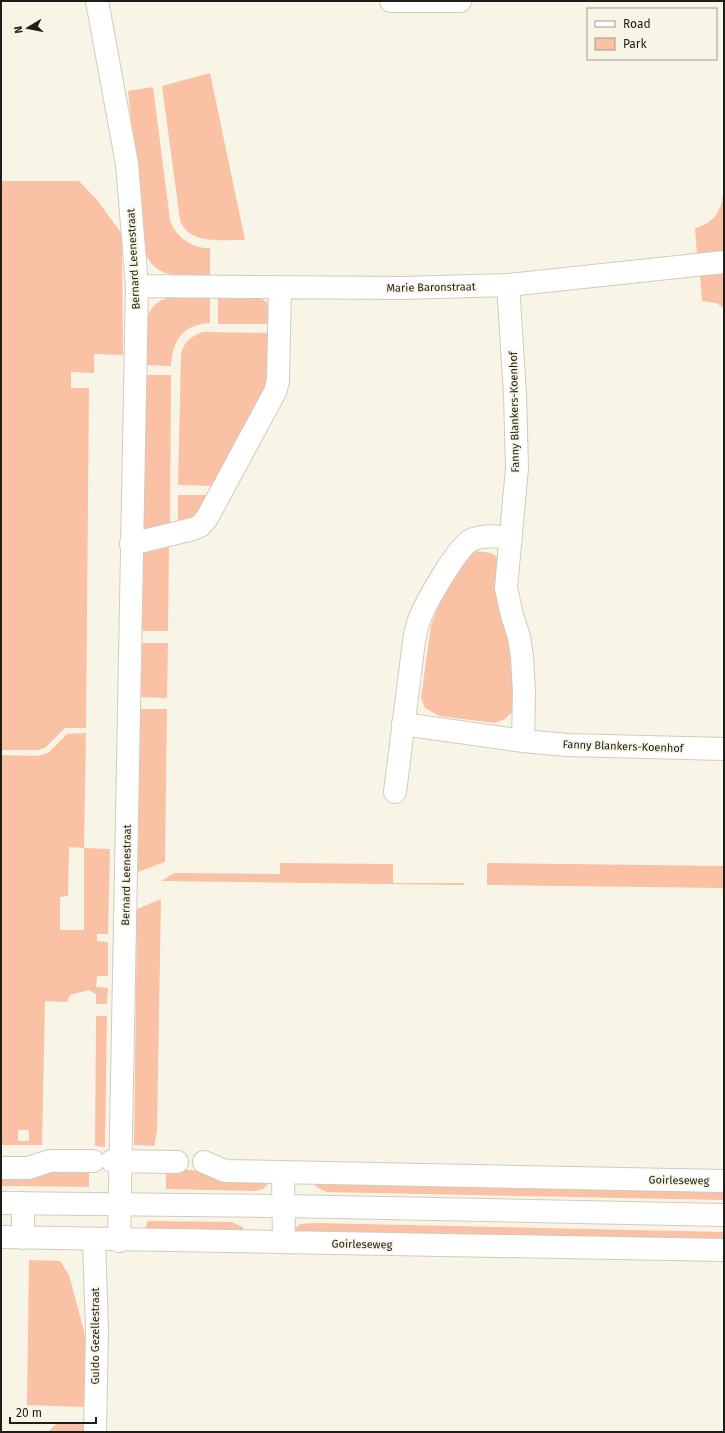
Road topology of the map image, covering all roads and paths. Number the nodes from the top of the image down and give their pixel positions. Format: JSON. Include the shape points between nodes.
{"nodes":[{"id":1,"x":97,"y":1,"type":"edge"},
{"id":2,"x":391,"y":1,"type":"edge"},
{"id":3,"x":460,"y":1,"type":"edge"},
{"id":4,"x":724,"y":262,"type":"edge"},
{"id":5,"x":508,"y":285,"type":"junction"},
{"id":6,"x":137,"y":286,"type":"junction"},
{"id":7,"x":280,"y":287,"type":"junction"},
{"id":8,"x":511,"y":538,"type":"junction"},
{"id":9,"x":131,"y":544,"type":"junction"},
{"id":10,"x":404,"y":724,"type":"junction"},
{"id":11,"x":523,"y":741,"type":"junction"},
{"id":12,"x":724,"y":749,"type":"edge"},
{"id":13,"x":395,"y":792,"type":"dead end"},
{"id":14,"x":109,"y":1161,"type":"junction"},
{"id":15,"x":177,"y":1162,"type":"dead end"},
{"id":16,"x":204,"y":1162,"type":"dead end"},
{"id":17,"x":1,"y":1168,"type":"edge"},
{"id":18,"x":283,"y":1172,"type":"junction"},
{"id":19,"x":724,"y":1181,"type":"edge"},
{"id":20,"x":1,"y":1203,"type":"edge"},
{"id":21,"x":23,"y":1203,"type":"junction"},
{"id":22,"x":118,"y":1205,"type":"junction"},
{"id":23,"x":284,"y":1206,"type":"junction"},
{"id":24,"x":724,"y":1215,"type":"edge"},
{"id":25,"x":1,"y":1237,"type":"edge"},
{"id":26,"x":23,"y":1238,"type":"junction"},
{"id":27,"x":94,"y":1240,"type":"junction"},
{"id":28,"x":118,"y":1241,"type":"junction"},
{"id":29,"x":284,"y":1242,"type":"junction"},
{"id":30,"x":724,"y":1250,"type":"edge"},
{"id":31,"x":95,"y":1432,"type":"edge"}],
"edges":[{"from":1,"to":6,"type":"street","name":"Bernard Leenestraat","via":[[127,164]]},
{"from":2,"to":3,"type":"street"},
{"from":4,"to":5,"type":"street","name":"Marie Baronstraat"},
{"from":5,"to":7,"type":"street","name":"Marie Baronstraat","via":[[402,288]]},
{"from":5,"to":8,"type":"street","name":"Fanny Blankers-Koenhof","via":[[517,468]]},
{"from":6,"to":7,"type":"street","name":"Marie Baronstraat"},
{"from":6,"to":9,"type":"street","name":"Bernard Leenestraat"},
{"from":7,"to":9,"type":"street","via":[[278,381],[275,392],[207,518],[193,529]]},
{"from":8,"to":10,"type":"street","via":[[485,536],[472,540],[461,548],[452,561],[418,623]]},
{"from":8,"to":11,"type":"street","name":"Fanny Blankers-Koenhof","via":[[506,588],[522,656]]},
{"from":9,"to":14,"type":"street","name":"Bernard Leenestraat"},
{"from":10,"to":11,"type":"street","name":"Fanny Blankers-Koenhof"},
{"from":10,"to":13,"type":"street"},
{"from":11,"to":12,"type":"street","name":"Fanny Blankers-Koenhof","via":[[568,745]]},
{"from":14,"to":15,"type":"street"},
{"from":14,"to":17,"type":"street","via":[[50,1161],[28,1168]]},
{"from":14,"to":22,"type":"street","name":"Bernard Leenestraat"},
{"from":16,"to":18,"type":"street","name":"Goirleseweg","via":[[225,1171]]},
{"from":18,"to":19,"type":"street","name":"Goirleseweg"},
{"from":18,"to":23,"type":"street"},
{"from":20,"to":21,"type":"street"},
{"from":21,"to":22,"type":"street"},
{"from":21,"to":26,"type":"street"},
{"from":22,"to":23,"type":"street"},
{"from":22,"to":28,"type":"street","name":"Bernard Leenestraat"},
{"from":23,"to":24,"type":"street"},
{"from":23,"to":29,"type":"street"},
{"from":25,"to":26,"type":"street","name":"Goirleseweg"},
{"from":26,"to":27,"type":"street","name":"Goirleseweg"},
{"from":27,"to":28,"type":"street","name":"Goirleseweg"},
{"from":27,"to":31,"type":"street","name":"Guido Gezellestraat","via":[[97,1331]]},
{"from":28,"to":29,"type":"street","name":"Goirleseweg"},
{"from":29,"to":30,"type":"street","name":"Goirleseweg"}]}
